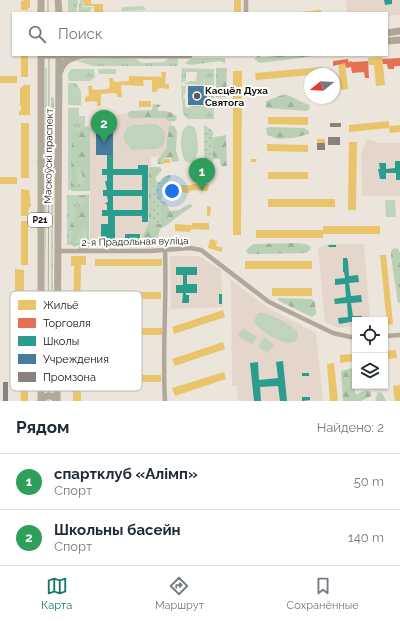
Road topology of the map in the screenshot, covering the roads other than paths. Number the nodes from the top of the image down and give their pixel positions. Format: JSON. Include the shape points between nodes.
{"nodes":[{"id":1,"x":40,"y":0,"type":"edge"},
{"id":2,"x":58,"y":0,"type":"edge"},
{"id":3,"x":246,"y":0,"type":"edge"},
{"id":4,"x":40,"y":12,"type":"edge"},
{"id":5,"x":58,"y":12,"type":"edge"},
{"id":6,"x":246,"y":12,"type":"edge"},
{"id":7,"x":400,"y":31,"type":"edge"},
{"id":8,"x":388,"y":32,"type":"edge"},
{"id":9,"x":400,"y":40,"type":"edge"},
{"id":10,"x":388,"y":41,"type":"edge"},
{"id":11,"x":40,"y":56,"type":"edge"},
{"id":12,"x":59,"y":56,"type":"edge"},
{"id":13,"x":79,"y":56,"type":"edge"},
{"id":14,"x":59,"y":77,"type":"junction"},
{"id":15,"x":40,"y":161,"type":"junction"},
{"id":16,"x":58,"y":161,"type":"junction"},
{"id":17,"x":41,"y":173,"type":"junction"},
{"id":18,"x":58,"y":173,"type":"junction"},
{"id":19,"x":164,"y":249,"type":"junction"},
{"id":20,"x":57,"y":251,"type":"junction"},
{"id":21,"x":41,"y":291,"type":"edge"},
{"id":22,"x":57,"y":291,"type":"edge"},
{"id":23,"x":400,"y":335,"type":"edge"},
{"id":24,"x":388,"y":336,"type":"edge"},
{"id":25,"x":352,"y":337,"type":"edge"},
{"id":26,"x":41,"y":401,"type":"edge"},
{"id":27,"x":57,"y":401,"type":"edge"},
{"id":28,"x":165,"y":401,"type":"edge"}],
"edges":[{"from":1,"to":4,"type":"main road"},
{"from":2,"to":5,"type":"main road"},
{"from":3,"to":6,"type":"street"},
{"from":7,"to":8,"type":"main road"},
{"from":9,"to":10,"type":"main road"},
{"from":11,"to":15,"type":"main road","name":"Маскоўскі праспект","number":"Р21"},
{"from":12,"to":14,"type":"main road","name":"Маскоўскі праспект","number":"Р21"},
{"from":13,"to":14,"type":"main road","via":[[65,62]]},
{"from":14,"to":16,"type":"main road","name":"Маскоўскі праспект","number":"Р21"},
{"from":15,"to":16,"type":"main road","via":[[49,166]]},
{"from":15,"to":17,"type":"main road","name":"Маскоўскі праспект","number":"Р21"},
{"from":16,"to":18,"type":"main road","name":"Маскоўскі праспект","number":"Р21"},
{"from":17,"to":18,"type":"main road","via":[[49,168]]},
{"from":17,"to":21,"type":"main road","name":"Маскоўскі праспект","number":"Р21"},
{"from":18,"to":20,"type":"main road","name":"Маскоўскі праспект","number":"Р21"},
{"from":19,"to":20,"type":"street","name":"2-я Прадольная вуліца"},
{"from":19,"to":25,"type":"street","name":"2-я Прадольная вуліца","via":[[201,250],[269,302],[333,333]]},
{"from":19,"to":28,"type":"street"},
{"from":20,"to":22,"type":"main road","name":"Маскоўскі праспект","number":"Р21"},
{"from":23,"to":24,"type":"street"},
{"from":26,"to":27,"type":"main road","via":[[49,395]]}]}
